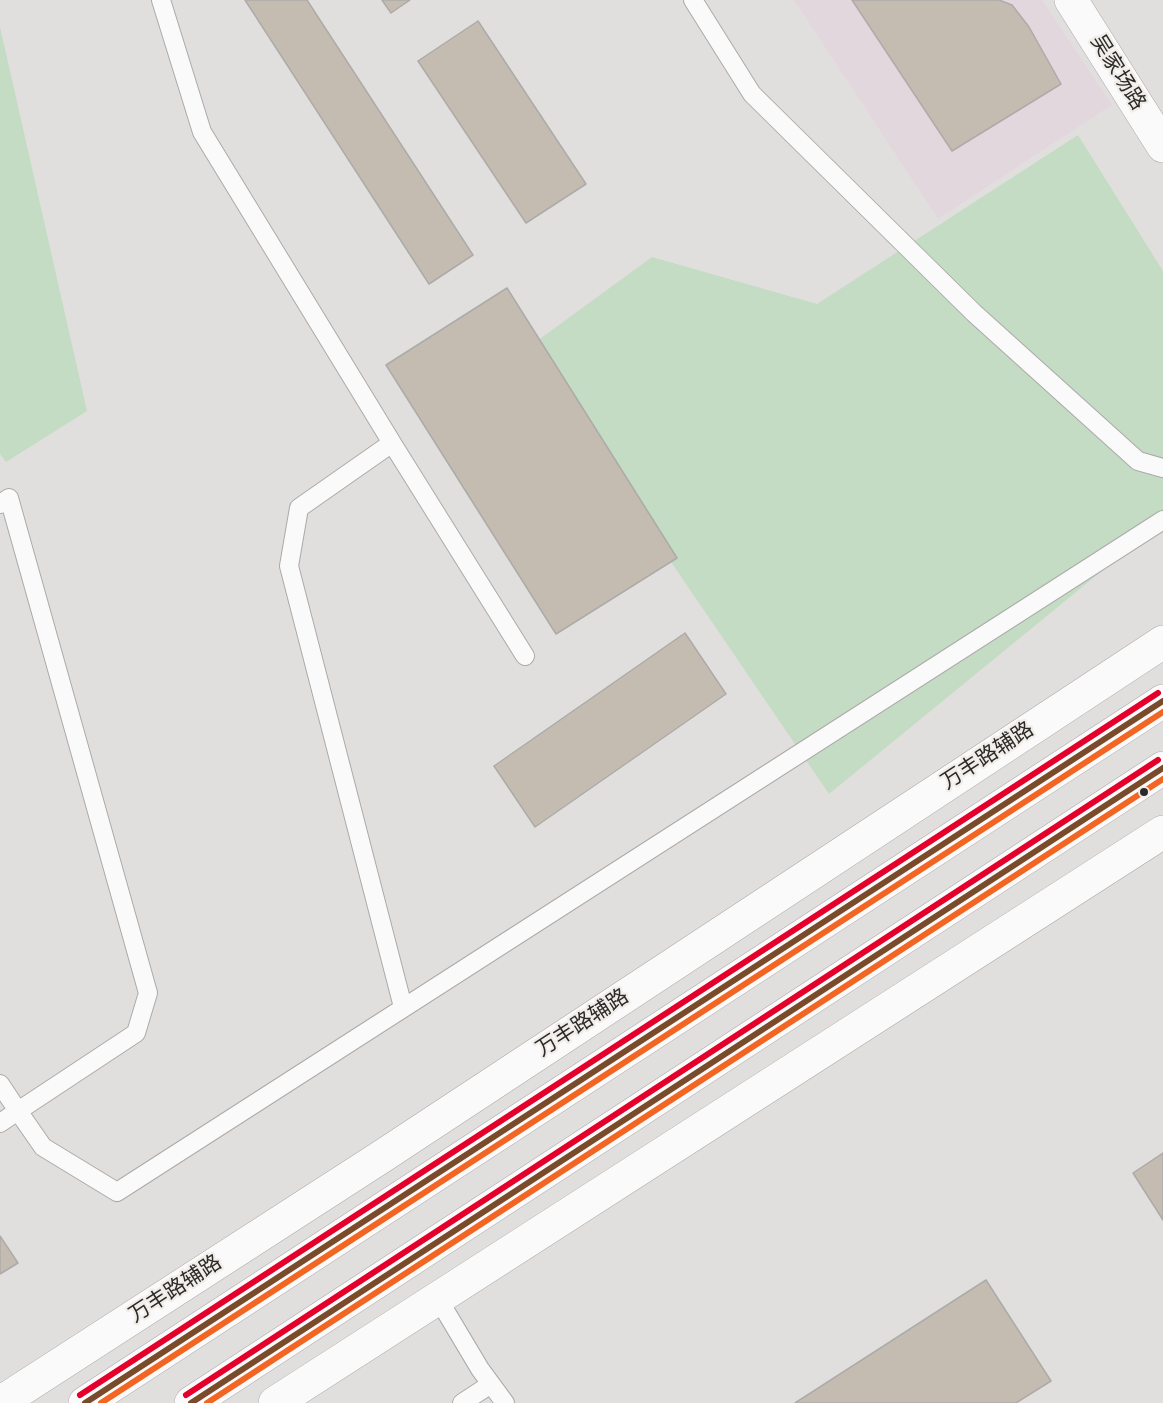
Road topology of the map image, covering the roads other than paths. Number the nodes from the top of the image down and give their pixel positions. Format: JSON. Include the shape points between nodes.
{"nodes":[{"id":1,"x":161,"y":0,"type":"edge"},
{"id":2,"x":693,"y":0,"type":"edge"},
{"id":3,"x":1071,"y":0,"type":"edge"},
{"id":4,"x":1163,"y":146,"type":"edge"},
{"id":5,"x":392,"y":443,"type":"junction"},
{"id":6,"x":1163,"y":468,"type":"edge"},
{"id":7,"x":3,"y":495,"type":"edge"},
{"id":8,"x":1163,"y":520,"type":"edge"},
{"id":9,"x":1163,"y":642,"type":"edge"},
{"id":10,"x":525,"y":656,"type":"dead end"},
{"id":11,"x":1163,"y":701,"type":"edge"},
{"id":12,"x":1163,"y":768,"type":"edge"},
{"id":13,"x":1163,"y":832,"type":"edge"},
{"id":14,"x":403,"y":1007,"type":"junction"},
{"id":15,"x":0,"y":1084,"type":"edge"},
{"id":16,"x":18,"y":1111,"type":"junction"},
{"id":17,"x":0,"y":1123,"type":"edge"},
{"id":18,"x":437,"y":1297,"type":"junction"},
{"id":19,"x":491,"y":1384,"type":"junction"},
{"id":20,"x":0,"y":1403,"type":"edge"},
{"id":21,"x":85,"y":1403,"type":"edge"},
{"id":22,"x":191,"y":1403,"type":"edge"},
{"id":23,"x":275,"y":1403,"type":"edge"},
{"id":24,"x":462,"y":1403,"type":"edge"},
{"id":25,"x":505,"y":1403,"type":"edge"}],
"edges":[{"from":1,"to":5,"type":"lane","via":[[202,132]]},
{"from":2,"to":6,"type":"lane","via":[[760,102],[983,321],[1138,461]]},
{"from":3,"to":4,"type":"street","name":"吴家场路"},
{"from":5,"to":10,"type":"lane"},
{"from":5,"to":14,"type":"lane","via":[[299,508],[289,566]]},
{"from":7,"to":16,"type":"lane","via":[[148,993],[136,1033]]},
{"from":8,"to":14,"type":"lane"},
{"from":9,"to":20,"type":"street","name":"万丰路辅路"},
{"from":11,"to":21,"type":"street"},
{"from":12,"to":22,"type":"street"},
{"from":13,"to":18,"type":"street"},
{"from":14,"to":16,"type":"lane","via":[[117,1192],[43,1147]]},
{"from":15,"to":16,"type":"lane"},
{"from":16,"to":17,"type":"lane"},
{"from":18,"to":19,"type":"lane"},
{"from":18,"to":23,"type":"street"},
{"from":19,"to":24,"type":"lane"},
{"from":19,"to":25,"type":"lane"}]}
